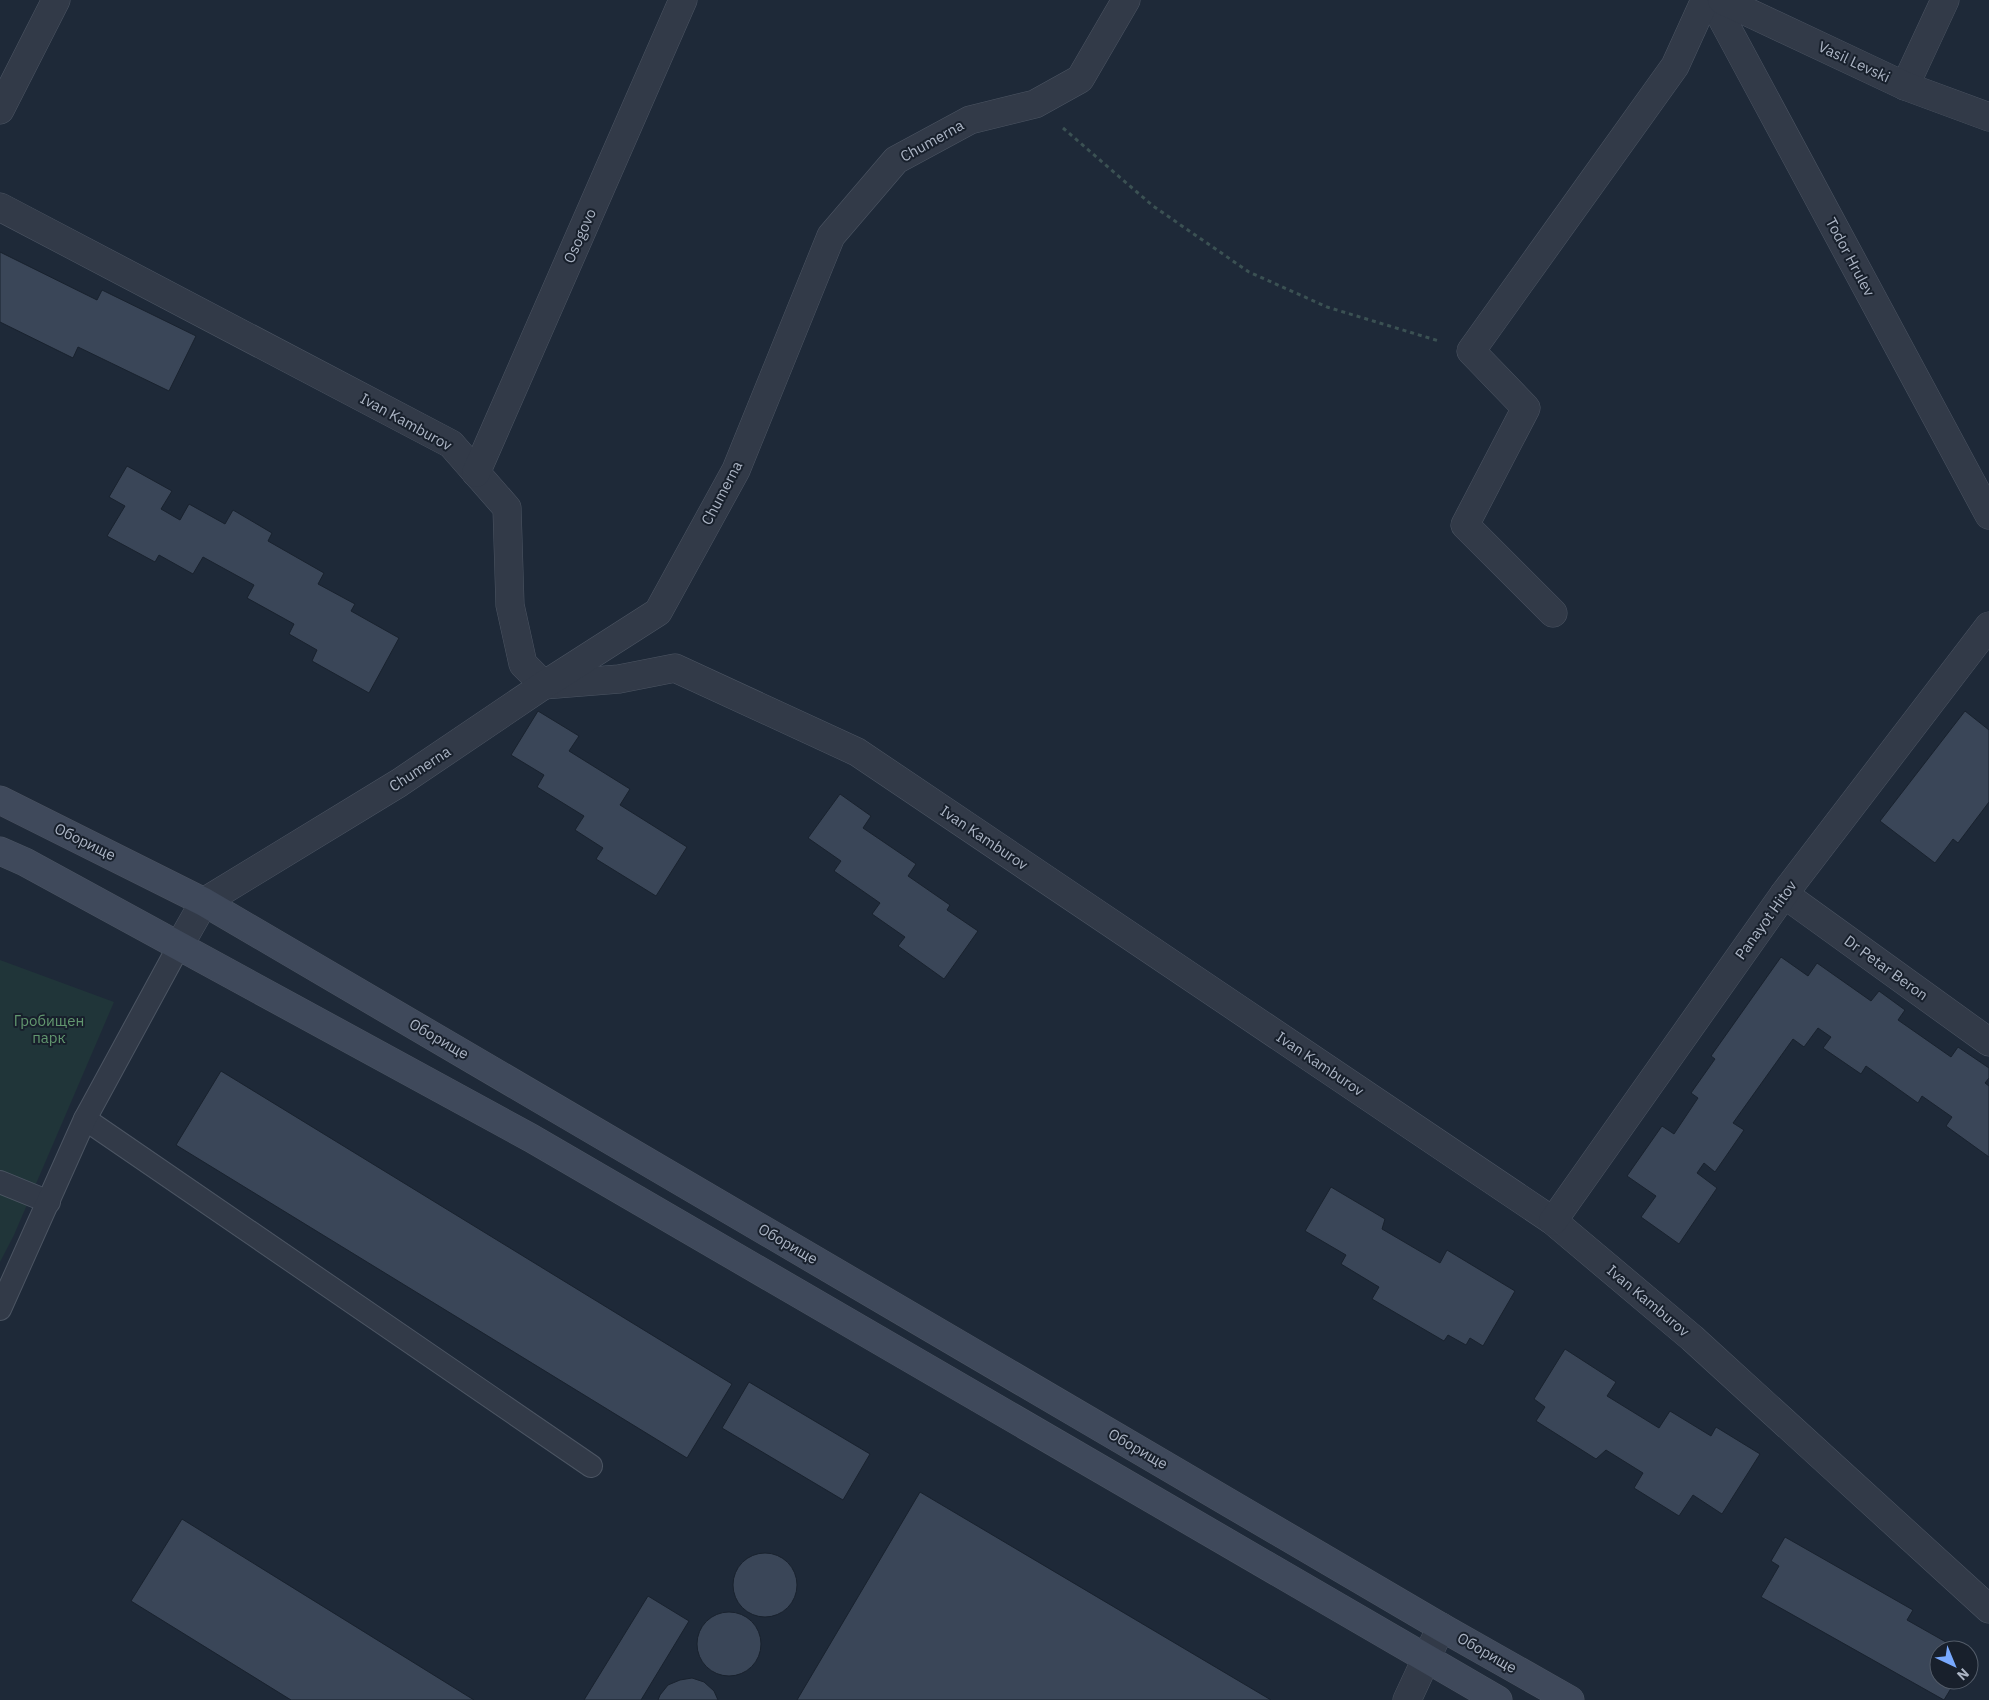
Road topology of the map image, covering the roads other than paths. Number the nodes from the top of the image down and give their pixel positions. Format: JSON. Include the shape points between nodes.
{"nodes":[{"id":1,"x":56,"y":0,"type":"edge"},
{"id":2,"x":683,"y":0,"type":"edge"},
{"id":3,"x":1126,"y":0,"type":"edge"},
{"id":4,"x":1705,"y":0,"type":"edge"},
{"id":5,"x":1712,"y":0,"type":"edge"},
{"id":6,"x":1722,"y":0,"type":"edge"},
{"id":7,"x":1945,"y":0,"type":"edge"},
{"id":8,"x":1905,"y":86,"type":"junction"},
{"id":9,"x":0,"y":110,"type":"edge"},
{"id":10,"x":1989,"y":117,"type":"edge"},
{"id":11,"x":0,"y":207,"type":"edge"},
{"id":12,"x":476,"y":473,"type":"junction"},
{"id":13,"x":1989,"y":515,"type":"edge"},
{"id":14,"x":1553,"y":613,"type":"dead end"},
{"id":15,"x":1989,"y":626,"type":"edge"},
{"id":16,"x":544,"y":686,"type":"junction"},
{"id":17,"x":0,"y":800,"type":"edge"},
{"id":18,"x":0,"y":851,"type":"edge"},
{"id":19,"x":1784,"y":894,"type":"junction"},
{"id":20,"x":204,"y":902,"type":"junction"},
{"id":21,"x":179,"y":946,"type":"junction"},
{"id":22,"x":1989,"y":1042,"type":"edge"},
{"id":23,"x":85,"y":1119,"type":"junction"},
{"id":24,"x":0,"y":1182,"type":"edge"},
{"id":25,"x":49,"y":1202,"type":"junction"},
{"id":26,"x":1553,"y":1221,"type":"junction"},
{"id":27,"x":0,"y":1309,"type":"edge"},
{"id":28,"x":591,"y":1466,"type":"dead end"},
{"id":29,"x":1989,"y":1609,"type":"edge"},
{"id":30,"x":1441,"y":1627,"type":"junction"},
{"id":31,"x":1427,"y":1659,"type":"junction"},
{"id":32,"x":1407,"y":1700,"type":"edge"},
{"id":33,"x":1498,"y":1700,"type":"edge"},
{"id":34,"x":1570,"y":1700,"type":"edge"}],
"edges":[{"from":1,"to":9,"type":"street"},
{"from":2,"to":12,"type":"street","name":"Osogovo"},
{"from":3,"to":16,"type":"street","name":"Chumerna","via":[[1080,79],[1035,104],[970,120],[896,160],[831,236],[736,470],[658,612]]},
{"from":4,"to":14,"type":"street","via":[[1675,66],[1471,351],[1526,408],[1465,525]]},
{"from":5,"to":13,"type":"street","name":"Todor Hrulev"},
{"from":6,"to":8,"type":"street","name":"Vasil Levski"},
{"from":7,"to":8,"type":"street"},
{"from":8,"to":10,"type":"street","name":"Vasil Levski"},
{"from":11,"to":12,"type":"street","name":"Ivan Kamburov","via":[[452,444]]},
{"from":12,"to":16,"type":"street","name":"Ivan Kamburov","via":[[507,508],[510,605],[523,664]]},
{"from":15,"to":19,"type":"street","name":"Panayot Hitov"},
{"from":16,"to":20,"type":"street","name":"Chumerna","via":[[399,783]]},
{"from":16,"to":26,"type":"street","name":"Ivan Kamburov","via":[[619,679],[675,668],[856,752]]},
{"from":17,"to":20,"type":"main road","name":"Оборище"},
{"from":18,"to":21,"type":"main road"},
{"from":19,"to":22,"type":"street","name":"Dr Petar Beron"},
{"from":19,"to":26,"type":"street","name":"Panayot Hitov"},
{"from":20,"to":21,"type":"street"},
{"from":20,"to":30,"type":"main road","name":"Оборище"},
{"from":21,"to":23,"type":"lane"},
{"from":21,"to":31,"type":"main road","via":[[532,1138]]},
{"from":23,"to":25,"type":"lane"},
{"from":23,"to":28,"type":"lane"},
{"from":24,"to":25,"type":"lane"},
{"from":25,"to":27,"type":"lane"},
{"from":26,"to":29,"type":"street","name":"Ivan Kamburov","via":[[1692,1338]]},
{"from":30,"to":31,"type":"street"},
{"from":30,"to":34,"type":"main road","name":"Оборище"},
{"from":31,"to":32,"type":"street"},
{"from":31,"to":33,"type":"main road"}]}
